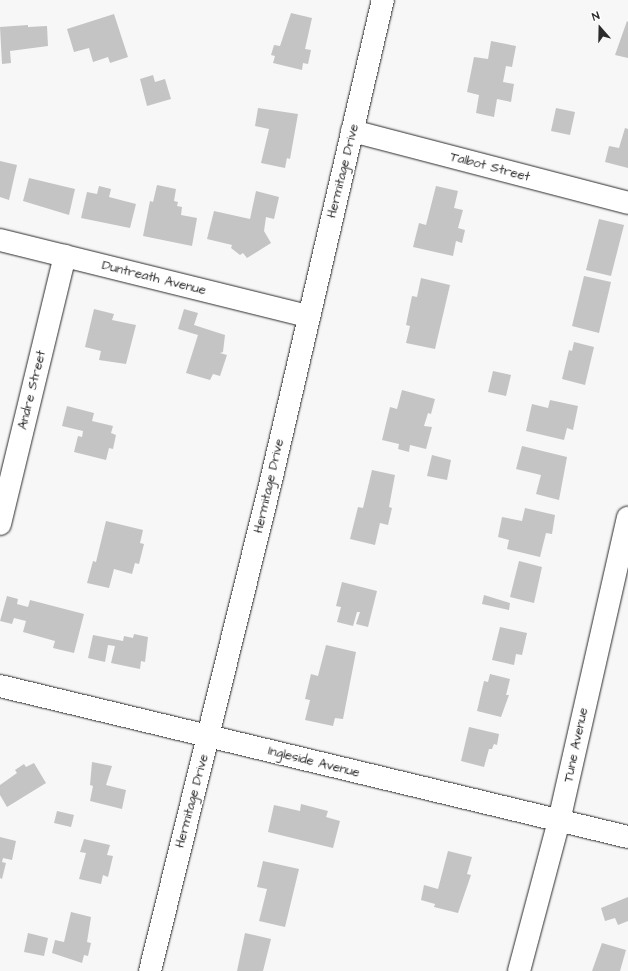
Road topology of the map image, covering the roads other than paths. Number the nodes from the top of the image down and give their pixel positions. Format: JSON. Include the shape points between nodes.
{"nodes":[{"id":1,"x":383,"y":0,"type":"edge"},
{"id":2,"x":352,"y":131,"type":"junction"},
{"id":3,"x":628,"y":203,"type":"edge"},
{"id":4,"x":0,"y":240,"type":"edge"},
{"id":5,"x":65,"y":256,"type":"junction"},
{"id":6,"x":308,"y":316,"type":"junction"},
{"id":7,"x":628,"y":518,"type":"edge"},
{"id":8,"x":0,"y":524,"type":"edge"},
{"id":9,"x":0,"y":686,"type":"edge"},
{"id":10,"x":210,"y":736,"type":"junction"},
{"id":11,"x":559,"y":821,"type":"junction"},
{"id":12,"x":628,"y":837,"type":"edge"},
{"id":13,"x":150,"y":971,"type":"edge"},
{"id":14,"x":519,"y":971,"type":"edge"}],
"edges":[{"from":1,"to":2,"type":"street","name":"Hermitage Drive"},
{"from":2,"to":3,"type":"street","name":"Talbot Street"},
{"from":2,"to":6,"type":"street","name":"Hermitage Drive"},
{"from":4,"to":5,"type":"street","name":"Duntreath Avenue"},
{"from":5,"to":6,"type":"street","name":"Duntreath Avenue"},
{"from":5,"to":8,"type":"street","name":"Andre Street"},
{"from":6,"to":10,"type":"street","name":"Hermitage Drive"},
{"from":7,"to":11,"type":"street","name":"Tune Avenue"},
{"from":9,"to":10,"type":"street","name":"Ingleside Avenue"},
{"from":10,"to":11,"type":"street","name":"Ingleside Avenue"},
{"from":10,"to":13,"type":"street","name":"Hermitage Drive"},
{"from":11,"to":12,"type":"street","name":"Ingleside Avenue"},
{"from":11,"to":14,"type":"street","name":"Tune Avenue"}]}
